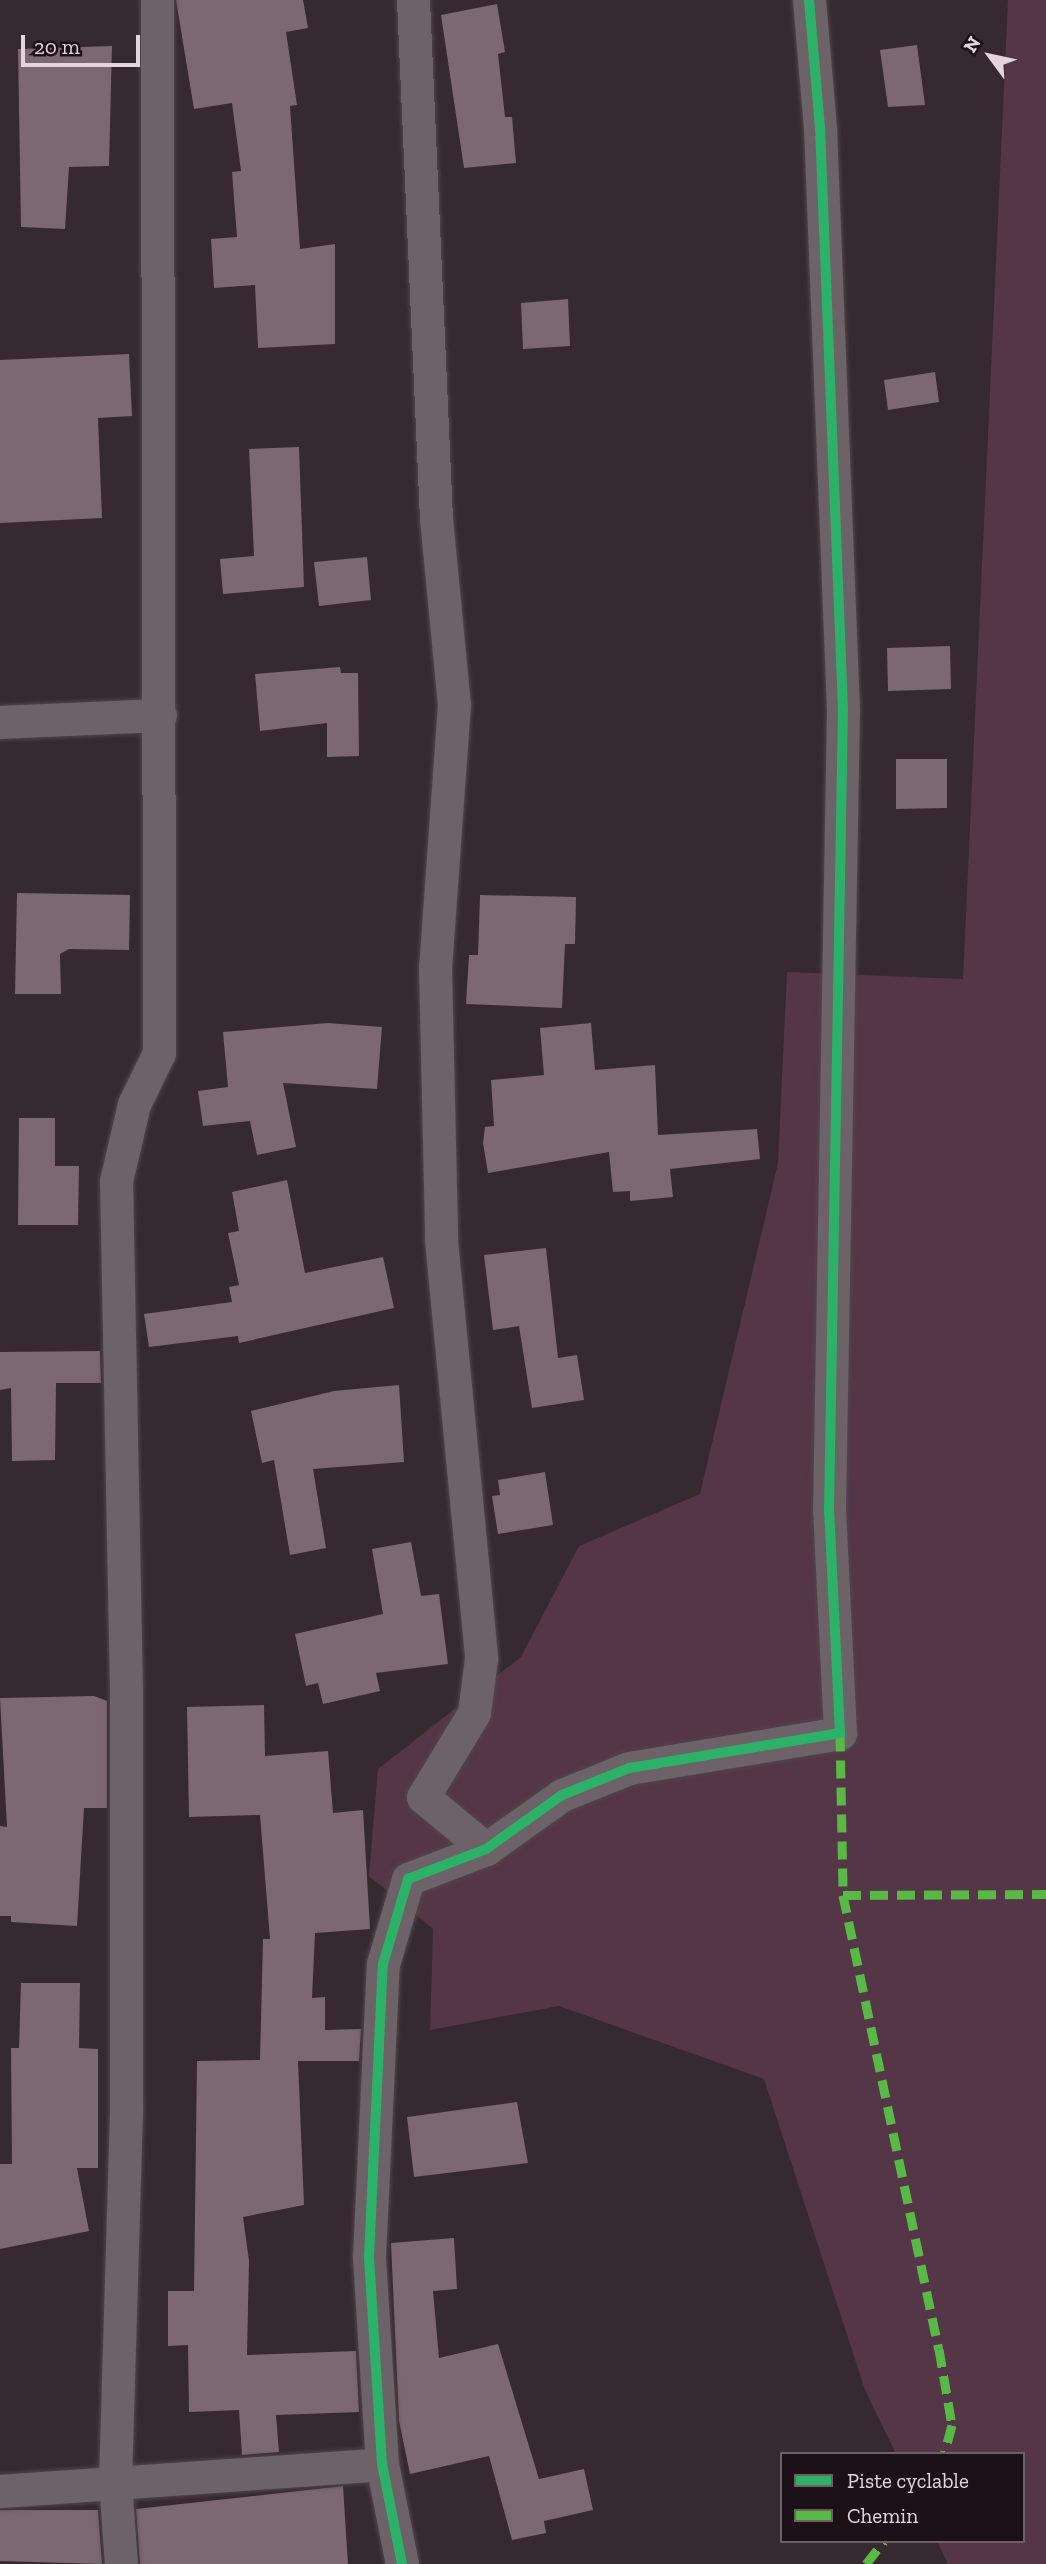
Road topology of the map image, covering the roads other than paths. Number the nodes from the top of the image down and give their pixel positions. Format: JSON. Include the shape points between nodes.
{"nodes":[{"id":1,"x":157,"y":0,"type":"edge"},
{"id":2,"x":413,"y":0,"type":"edge"},
{"id":3,"x":809,"y":0,"type":"edge"},
{"id":4,"x":160,"y":715,"type":"junction"},
{"id":5,"x":0,"y":722,"type":"edge"},
{"id":6,"x":486,"y":1849,"type":"junction"},
{"id":7,"x":382,"y":2464,"type":"junction"},
{"id":8,"x":115,"y":2482,"type":"junction"},
{"id":9,"x":0,"y":2491,"type":"edge"},
{"id":10,"x":121,"y":2564,"type":"edge"},
{"id":11,"x":402,"y":2564,"type":"edge"}],
"edges":[{"from":1,"to":4,"type":"street"},
{"from":2,"to":6,"type":"street","via":[[436,518],[454,704],[435,966],[441,1240],[481,1659],[474,1713],[422,1797]]},
{"from":3,"to":6,"type":"street","via":[[821,142],[843,710],[829,1510],[840,1733],[629,1768],[562,1795]]},
{"from":4,"to":5,"type":"street"},
{"from":4,"to":8,"type":"street","via":[[159,1053],[134,1104],[116,1181],[126,2105]]},
{"from":6,"to":7,"type":"street","via":[[408,1878],[383,1964],[369,2257]]},
{"from":7,"to":8,"type":"street"},
{"from":7,"to":11,"type":"street"},
{"from":8,"to":9,"type":"street"},
{"from":8,"to":10,"type":"street"}]}
